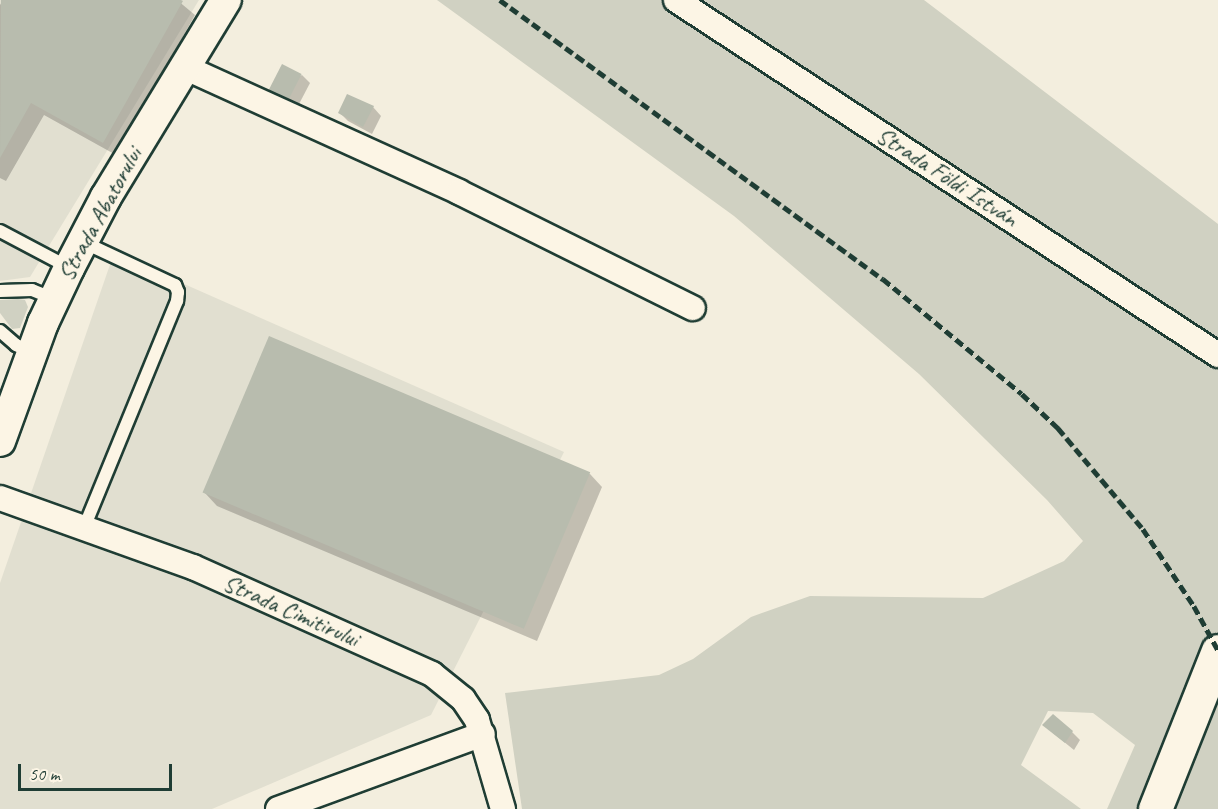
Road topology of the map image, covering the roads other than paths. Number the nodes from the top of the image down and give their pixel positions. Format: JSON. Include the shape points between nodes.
{"nodes":[{"id":1,"x":226,"y":0,"type":"edge"},
{"id":2,"x":676,"y":0,"type":"edge"},
{"id":3,"x":184,"y":67,"type":"junction"},
{"id":4,"x":0,"y":231,"type":"edge"},
{"id":5,"x":83,"y":242,"type":"junction"},
{"id":6,"x":69,"y":268,"type":"junction"},
{"id":7,"x":0,"y":291,"type":"edge"},
{"id":8,"x":54,"y":299,"type":"junction"},
{"id":9,"x":693,"y":308,"type":"dead end"},
{"id":10,"x":0,"y":331,"type":"edge"},
{"id":11,"x":32,"y":352,"type":"junction"},
{"id":12,"x":1218,"y":355,"type":"edge"},
{"id":13,"x":0,"y":441,"type":"edge"},
{"id":14,"x":0,"y":498,"type":"edge"},
{"id":15,"x":84,"y":528,"type":"junction"},
{"id":16,"x":1218,"y":651,"type":"edge"},
{"id":17,"x":483,"y":734,"type":"junction"},
{"id":18,"x":1175,"y":763,"type":"junction"},
{"id":19,"x":278,"y":809,"type":"edge"},
{"id":20,"x":503,"y":809,"type":"edge"},
{"id":21,"x":1155,"y":809,"type":"edge"},
{"id":22,"x":1179,"y":809,"type":"edge"}],
"edges":[{"from":1,"to":3,"type":"street","name":"Strada Abatorului"},
{"from":2,"to":12,"type":"street","name":"Strada Földi István"},
{"from":3,"to":5,"type":"street","name":"Strada Abatorului"},
{"from":3,"to":9,"type":"street","via":[[459,192]]},
{"from":4,"to":6,"type":"lane"},
{"from":5,"to":6,"type":"street","name":"Strada Abatorului"},
{"from":5,"to":15,"type":"lane","via":[[175,285],[178,292]]},
{"from":6,"to":8,"type":"street","name":"Strada Abatorului"},
{"from":7,"to":8,"type":"lane","via":[[32,290]]},
{"from":8,"to":11,"type":"street","name":"Strada Abatorului"},
{"from":10,"to":11,"type":"lane"},
{"from":11,"to":13,"type":"street","name":"Strada Abatorului"},
{"from":14,"to":15,"type":"street","name":"Strada Cimitirului"},
{"from":15,"to":17,"type":"street","name":"Strada Cimitirului","via":[[193,567],[432,674],[463,699]]},
{"from":16,"to":18,"type":"highway"},
{"from":17,"to":19,"type":"street"},
{"from":17,"to":20,"type":"street","name":"Strada Cimitirului"},
{"from":18,"to":21,"type":"highway"},
{"from":18,"to":22,"type":"highway"}]}
